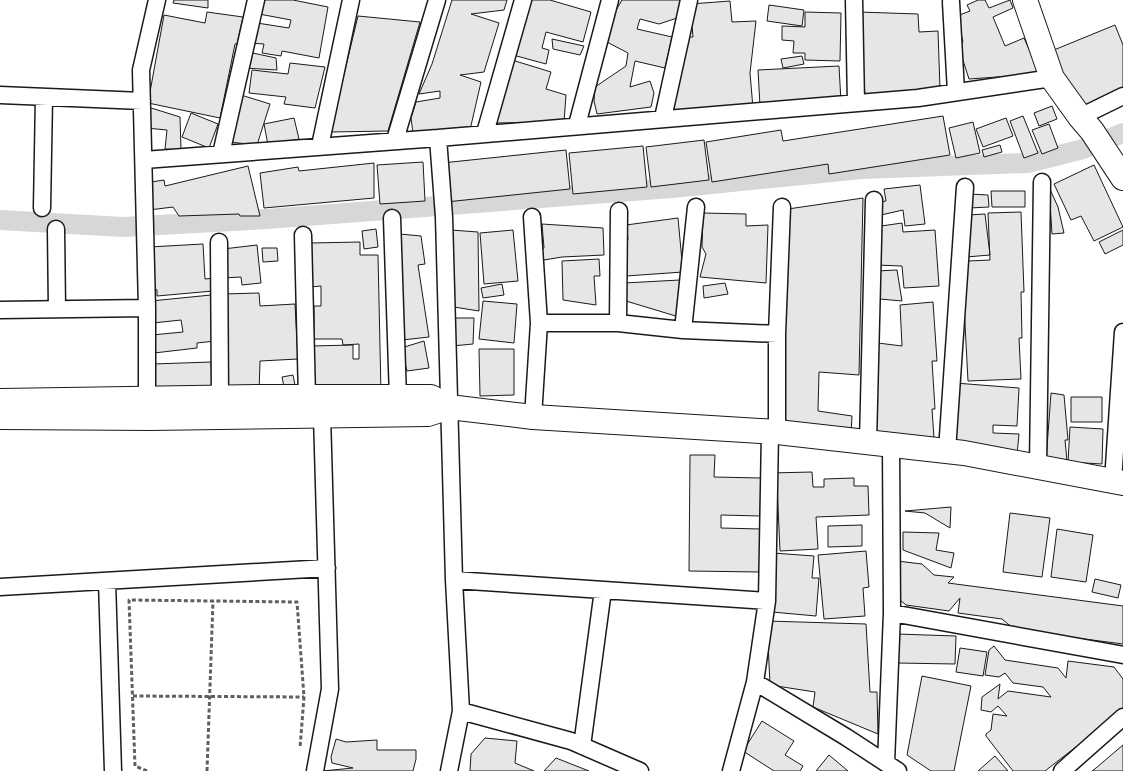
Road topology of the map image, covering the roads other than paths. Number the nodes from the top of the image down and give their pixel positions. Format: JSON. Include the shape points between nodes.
{"nodes":[{"id":1,"x":157,"y":0,"type":"edge"},
{"id":2,"x":256,"y":0,"type":"edge"},
{"id":3,"x":351,"y":0,"type":"edge"},
{"id":4,"x":437,"y":0,"type":"edge"},
{"id":5,"x":523,"y":0,"type":"edge"},
{"id":6,"x":610,"y":0,"type":"edge"},
{"id":7,"x":689,"y":0,"type":"edge"},
{"id":8,"x":854,"y":0,"type":"edge"},
{"id":9,"x":1025,"y":0,"type":"edge"},
{"id":10,"x":951,"y":2,"type":"dead end"},
{"id":11,"x":1052,"y":78,"type":"junction"},
{"id":12,"x":956,"y":92,"type":"junction"},
{"id":13,"x":0,"y":96,"type":"edge"},
{"id":14,"x":1123,"y":96,"type":"edge"},
{"id":15,"x":44,"y":97,"type":"junction"},
{"id":16,"x":142,"y":101,"type":"junction"},
{"id":17,"x":856,"y":103,"type":"junction"},
{"id":18,"x":663,"y":118,"type":"junction"},
{"id":19,"x":577,"y":125,"type":"junction"},
{"id":20,"x":1092,"y":132,"type":"junction"},
{"id":21,"x":485,"y":133,"type":"junction"},
{"id":22,"x":438,"y":138,"type":"junction"},
{"id":23,"x":395,"y":140,"type":"junction"},
{"id":24,"x":320,"y":146,"type":"junction"},
{"id":25,"x":221,"y":154,"type":"junction"},
{"id":26,"x":144,"y":160,"type":"junction"},
{"id":27,"x":1123,"y":178,"type":"edge"},
{"id":28,"x":1042,"y":182,"type":"dead end"},
{"id":29,"x":965,"y":187,"type":"dead end"},
{"id":30,"x":874,"y":200,"type":"dead end"},
{"id":31,"x":696,"y":207,"type":"dead end"},
{"id":32,"x":782,"y":207,"type":"dead end"},
{"id":33,"x":42,"y":208,"type":"dead end"},
{"id":34,"x":619,"y":211,"type":"dead end"},
{"id":35,"x":392,"y":218,"type":"dead end"},
{"id":36,"x":532,"y":218,"type":"dead end"},
{"id":37,"x":56,"y":229,"type":"dead end"},
{"id":38,"x":303,"y":236,"type":"dead end"},
{"id":39,"x":219,"y":242,"type":"dead end"},
{"id":40,"x":147,"y":308,"type":"junction"},
{"id":41,"x":57,"y":309,"type":"junction"},
{"id":42,"x":0,"y":310,"type":"edge"},
{"id":43,"x":539,"y":323,"type":"junction"},
{"id":44,"x":618,"y":324,"type":"junction"},
{"id":45,"x":683,"y":330,"type":"junction"},
{"id":46,"x":1123,"y":332,"type":"edge"},
{"id":47,"x":777,"y":334,"type":"junction"},
{"id":48,"x":220,"y":398,"type":"junction"},
{"id":49,"x":307,"y":398,"type":"junction"},
{"id":50,"x":398,"y":398,"type":"junction"},
{"id":51,"x":147,"y":399,"type":"junction"},
{"id":52,"x":0,"y":401,"type":"edge"},
{"id":53,"x":449,"y":407,"type":"junction"},
{"id":54,"x":322,"y":416,"type":"junction"},
{"id":55,"x":0,"y":417,"type":"edge"},
{"id":56,"x":533,"y":417,"type":"junction"},
{"id":57,"x":774,"y":432,"type":"junction"},
{"id":58,"x":868,"y":442,"type":"junction"},
{"id":59,"x":891,"y":445,"type":"junction"},
{"id":60,"x":947,"y":451,"type":"junction"},
{"id":61,"x":1038,"y":467,"type":"junction"},
{"id":62,"x":1118,"y":482,"type":"edge"},
{"id":63,"x":327,"y":568,"type":"junction"},
{"id":64,"x":454,"y":580,"type":"junction"},
{"id":65,"x":107,"y":581,"type":"junction"},
{"id":66,"x":0,"y":587,"type":"edge"},
{"id":67,"x":603,"y":590,"type":"junction"},
{"id":68,"x":767,"y":601,"type":"junction"},
{"id":69,"x":892,"y":613,"type":"junction"},
{"id":70,"x":1123,"y":655,"type":"edge"},
{"id":71,"x":756,"y":682,"type":"junction"},
{"id":72,"x":461,"y":712,"type":"junction"},
{"id":73,"x":1123,"y":717,"type":"edge"},
{"id":74,"x":582,"y":746,"type":"junction"},
{"id":75,"x":892,"y":767,"type":"edge"},
{"id":76,"x":113,"y":771,"type":"edge"},
{"id":77,"x":315,"y":771,"type":"edge"},
{"id":78,"x":449,"y":771,"type":"edge"},
{"id":79,"x":640,"y":771,"type":"edge"},
{"id":80,"x":731,"y":771,"type":"edge"},
{"id":81,"x":1062,"y":771,"type":"edge"}],
"edges":[{"from":1,"to":16,"type":"street","via":[[141,70]]},
{"from":2,"to":25,"type":"street"},
{"from":3,"to":24,"type":"street"},
{"from":4,"to":23,"type":"street"},
{"from":5,"to":21,"type":"street"},
{"from":6,"to":19,"type":"street"},
{"from":7,"to":18,"type":"street"},
{"from":8,"to":17,"type":"street"},
{"from":9,"to":11,"type":"street"},
{"from":10,"to":12,"type":"street"},
{"from":11,"to":12,"type":"street"},
{"from":11,"to":20,"type":"street"},
{"from":12,"to":17,"type":"street"},
{"from":13,"to":15,"type":"street"},
{"from":14,"to":20,"type":"street"},
{"from":15,"to":16,"type":"street"},
{"from":15,"to":33,"type":"street"},
{"from":16,"to":26,"type":"street"},
{"from":17,"to":18,"type":"street"},
{"from":18,"to":19,"type":"street"},
{"from":19,"to":21,"type":"street"},
{"from":20,"to":27,"type":"street"},
{"from":21,"to":22,"type":"street"},
{"from":22,"to":23,"type":"street"},
{"from":22,"to":53,"type":"street","via":[[443,186]]},
{"from":23,"to":24,"type":"street"},
{"from":24,"to":25,"type":"street"},
{"from":25,"to":26,"type":"street"},
{"from":26,"to":40,"type":"street"},
{"from":28,"to":61,"type":"street"},
{"from":29,"to":60,"type":"street"},
{"from":30,"to":58,"type":"street"},
{"from":31,"to":45,"type":"street"},
{"from":32,"to":47,"type":"street"},
{"from":34,"to":44,"type":"street"},
{"from":35,"to":50,"type":"street"},
{"from":36,"to":43,"type":"street"},
{"from":37,"to":41,"type":"street"},
{"from":38,"to":49,"type":"street"},
{"from":39,"to":48,"type":"street"},
{"from":40,"to":41,"type":"street"},
{"from":40,"to":51,"type":"street"},
{"from":41,"to":42,"type":"street"},
{"from":43,"to":44,"type":"street"},
{"from":43,"to":56,"type":"street"},
{"from":44,"to":45,"type":"street"},
{"from":45,"to":47,"type":"street"},
{"from":46,"to":62,"type":"street"},
{"from":47,"to":57,"type":"street"},
{"from":48,"to":49,"type":"street"},
{"from":48,"to":51,"type":"street"},
{"from":49,"to":50,"type":"street"},
{"from":50,"to":53,"type":"street","via":[[431,397]]},
{"from":51,"to":52,"type":"street"},
{"from":53,"to":54,"type":"street","via":[[428,414]]},
{"from":53,"to":56,"type":"street"},
{"from":53,"to":64,"type":"street"},
{"from":54,"to":55,"type":"street"},
{"from":54,"to":63,"type":"street"},
{"from":56,"to":57,"type":"street"},
{"from":57,"to":58,"type":"street"},
{"from":57,"to":68,"type":"street"},
{"from":58,"to":59,"type":"street"},
{"from":59,"to":60,"type":"street"},
{"from":59,"to":69,"type":"street"},
{"from":60,"to":61,"type":"street"},
{"from":61,"to":62,"type":"street"},
{"from":63,"to":65,"type":"street"},
{"from":63,"to":77,"type":"street","via":[[330,690]]},
{"from":64,"to":67,"type":"street"},
{"from":64,"to":72,"type":"street"},
{"from":65,"to":66,"type":"street"},
{"from":65,"to":76,"type":"street"},
{"from":67,"to":68,"type":"street"},
{"from":67,"to":74,"type":"street"},
{"from":68,"to":71,"type":"street"},
{"from":69,"to":70,"type":"street"},
{"from":69,"to":75,"type":"street"},
{"from":71,"to":75,"type":"street"},
{"from":71,"to":80,"type":"street"},
{"from":72,"to":74,"type":"street"},
{"from":72,"to":78,"type":"street"},
{"from":73,"to":81,"type":"street"},
{"from":74,"to":79,"type":"street"}]}
